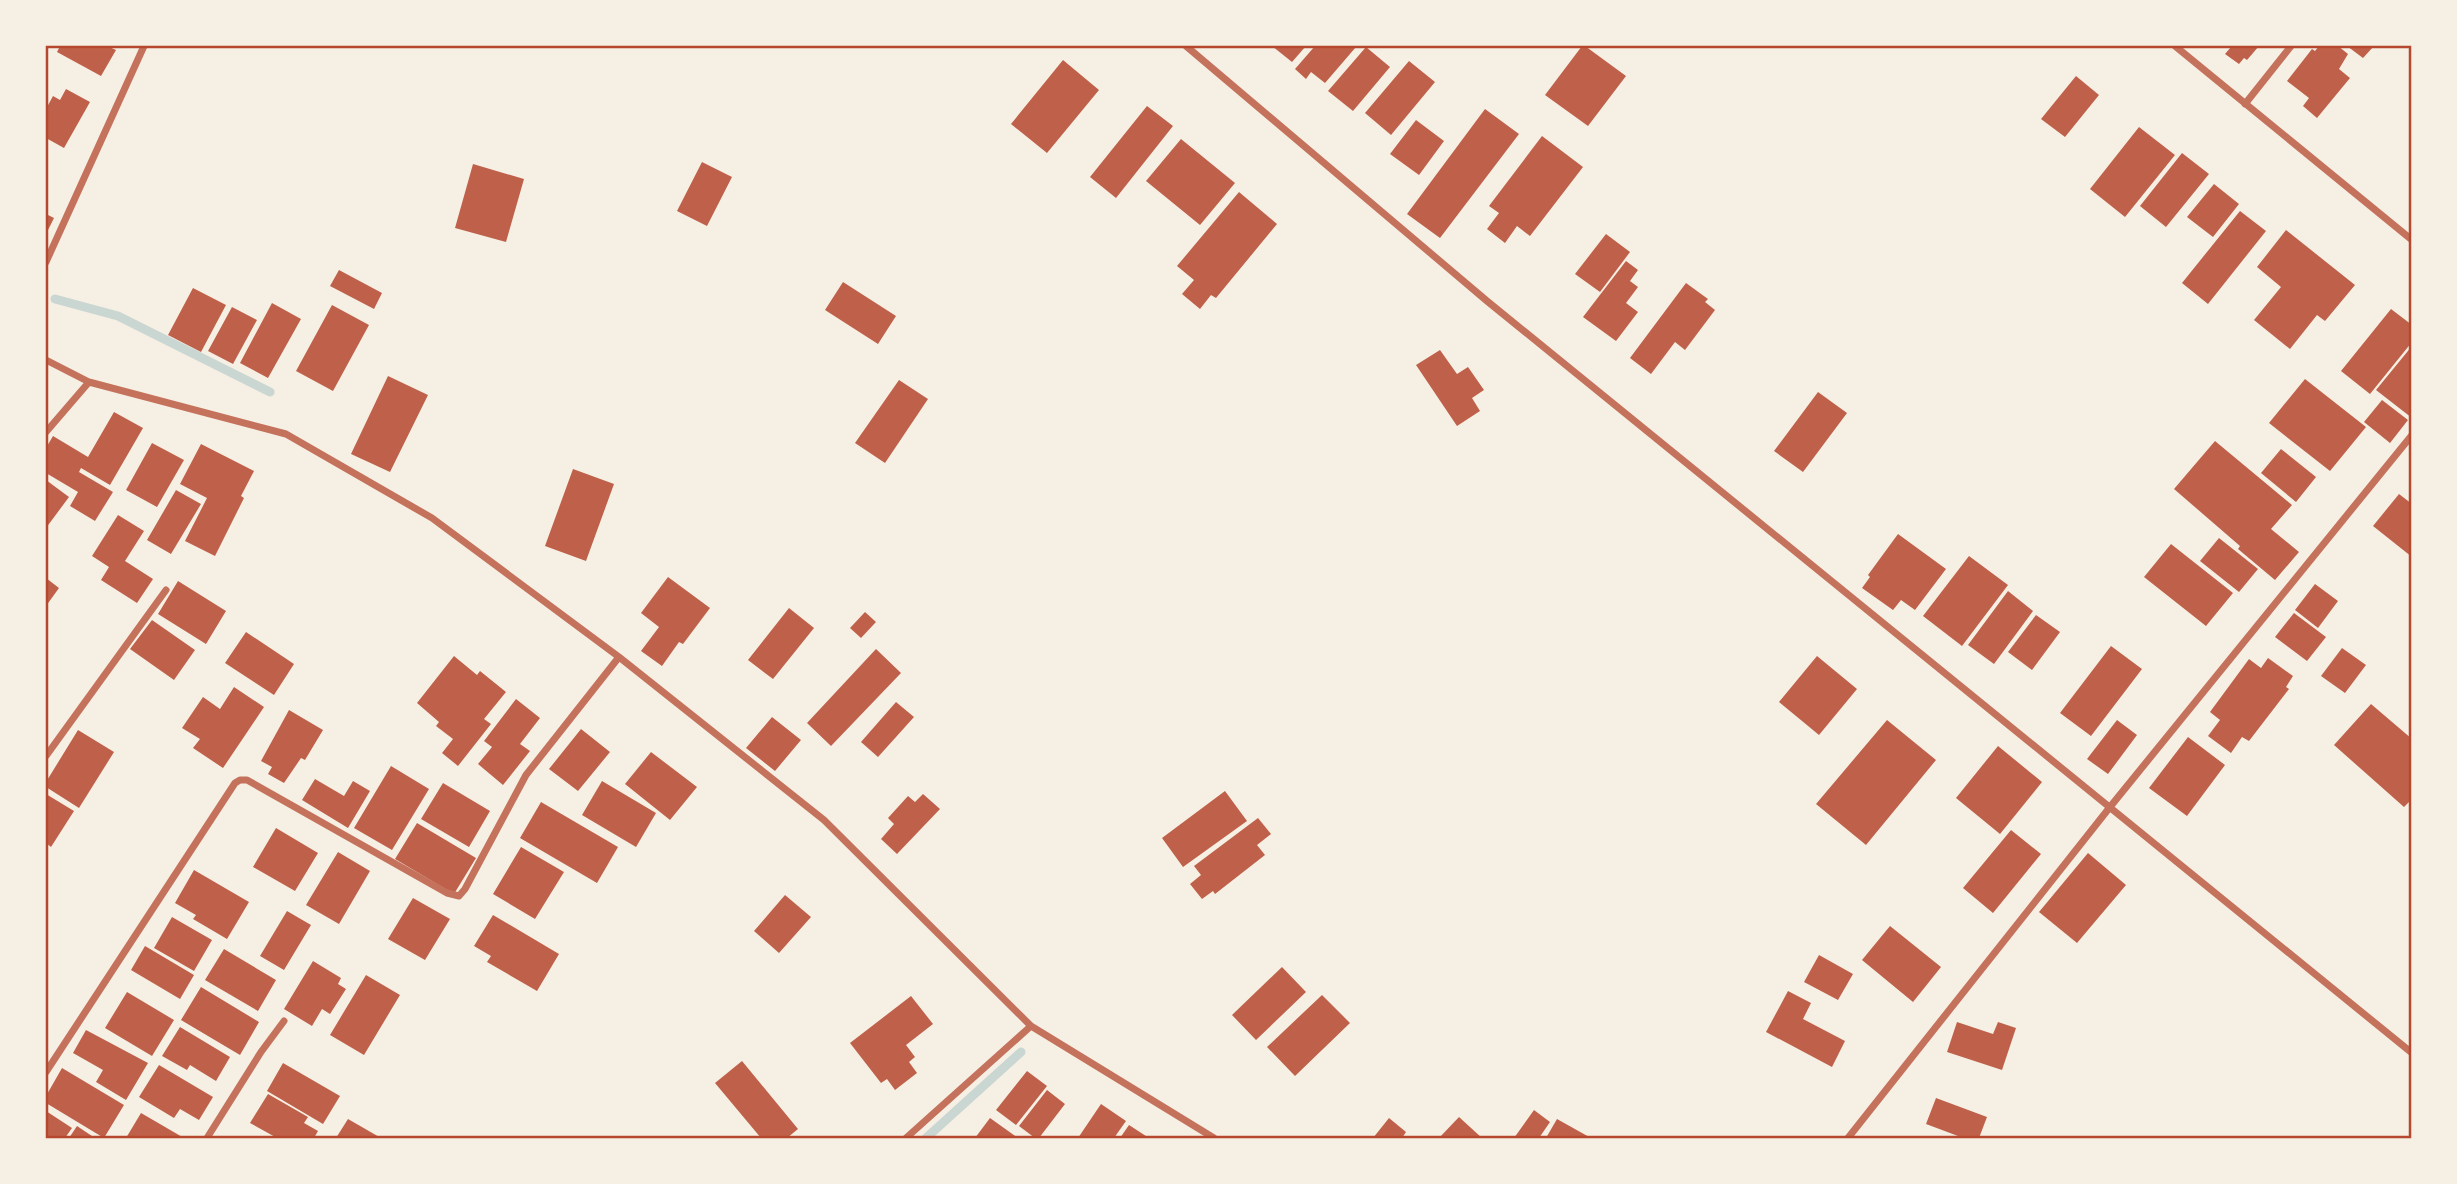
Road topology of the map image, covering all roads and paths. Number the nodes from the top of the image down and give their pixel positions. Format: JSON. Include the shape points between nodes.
{"nodes":[{"id":1,"x":144,"y":46,"type":"edge"},
{"id":2,"x":1186,"y":46,"type":"edge"},
{"id":3,"x":2175,"y":46,"type":"edge"},
{"id":4,"x":2291,"y":46,"type":"edge"},
{"id":5,"x":2245,"y":104,"type":"junction"},
{"id":6,"x":2412,"y":240,"type":"edge"},
{"id":7,"x":46,"y":262,"type":"edge"},
{"id":8,"x":46,"y":360,"type":"edge"},
{"id":9,"x":89,"y":382,"type":"junction"},
{"id":10,"x":46,"y":432,"type":"edge"},
{"id":11,"x":2412,"y":435,"type":"edge"},
{"id":12,"x":166,"y":590,"type":"dead end"},
{"id":13,"x":619,"y":657,"type":"junction"},
{"id":14,"x":46,"y":755,"type":"edge"},
{"id":15,"x":2110,"y":807,"type":"junction"},
{"id":16,"x":284,"y":1021,"type":"dead end"},
{"id":17,"x":1031,"y":1026,"type":"junction"},
{"id":18,"x":2412,"y":1053,"type":"edge"},
{"id":19,"x":46,"y":1072,"type":"edge"},
{"id":20,"x":206,"y":1139,"type":"edge"},
{"id":21,"x":906,"y":1139,"type":"edge"},
{"id":22,"x":1214,"y":1139,"type":"edge"},
{"id":23,"x":1848,"y":1139,"type":"edge"}],
"edges":[{"from":1,"to":7,"type":"street"},
{"from":2,"to":15,"type":"street","via":[[1487,301]]},
{"from":3,"to":5,"type":"street"},
{"from":4,"to":5,"type":"street"},
{"from":5,"to":6,"type":"street"},
{"from":8,"to":9,"type":"street"},
{"from":9,"to":10,"type":"street"},
{"from":9,"to":13,"type":"street","via":[[286,433],[432,518]]},
{"from":11,"to":15,"type":"street"},
{"from":12,"to":14,"type":"street"},
{"from":13,"to":17,"type":"street","via":[[824,820]]},
{"from":13,"to":19,"type":"street","via":[[526,775],[465,889],[456,897],[247,780],[235,783]]},
{"from":15,"to":18,"type":"street"},
{"from":15,"to":23,"type":"street"},
{"from":16,"to":20,"type":"street"},
{"from":17,"to":21,"type":"street"},
{"from":17,"to":22,"type":"street"}]}
